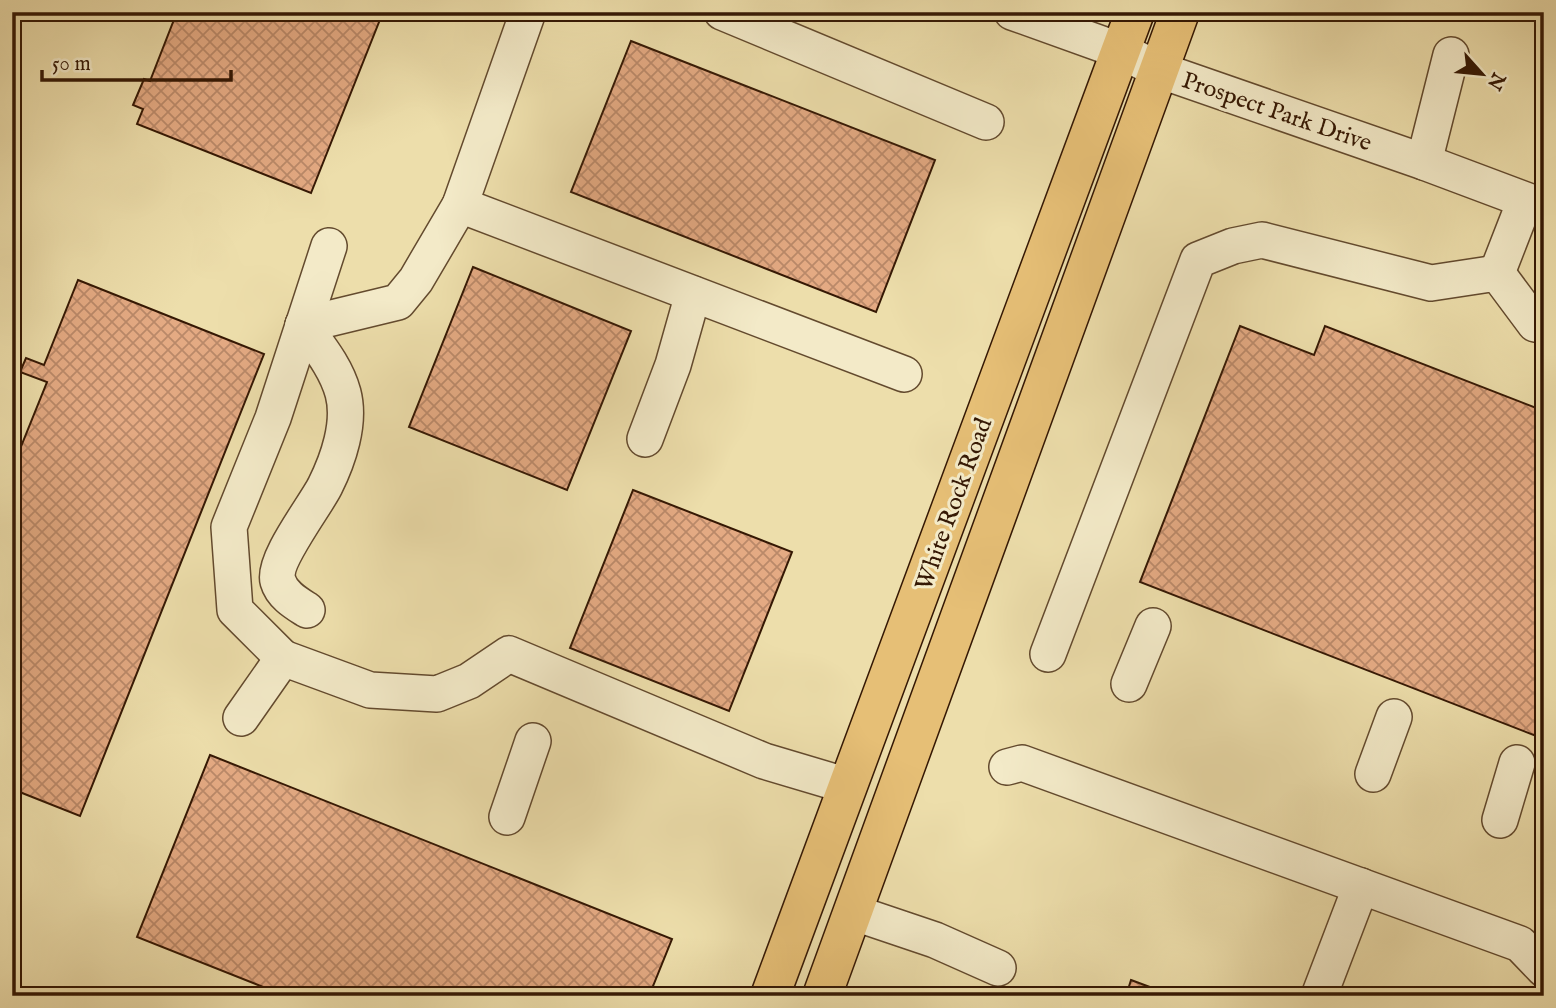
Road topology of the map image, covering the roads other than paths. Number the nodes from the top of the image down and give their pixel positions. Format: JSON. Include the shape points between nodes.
{"nodes":[{"id":1,"x":528,"y":12,"type":"edge"},
{"id":2,"x":722,"y":12,"type":"edge"},
{"id":3,"x":1012,"y":12,"type":"edge"},
{"id":4,"x":1135,"y":12,"type":"edge"},
{"id":5,"x":1180,"y":12,"type":"edge"},
{"id":6,"x":1121,"y":51,"type":"junction"},
{"id":7,"x":1451,"y":55,"type":"dead end"},
{"id":8,"x":1159,"y":70,"type":"junction"},
{"id":9,"x":986,"y":122,"type":"dead end"},
{"id":10,"x":1424,"y":162,"type":"junction"},
{"id":11,"x":1534,"y":204,"type":"edge"},
{"id":12,"x":460,"y":205,"type":"junction"},
{"id":13,"x":331,"y":242,"type":"dead end"},
{"id":14,"x":1497,"y":273,"type":"junction"},
{"id":15,"x":693,"y":294,"type":"junction"},
{"id":16,"x":1535,"y":324,"type":"dead end"},
{"id":17,"x":303,"y":325,"type":"junction"},
{"id":18,"x":904,"y":374,"type":"dead end"},
{"id":19,"x":645,"y":439,"type":"dead end"},
{"id":20,"x":307,"y":610,"type":"dead end"},
{"id":21,"x":1153,"y":626,"type":"dead end"},
{"id":22,"x":1048,"y":654,"type":"dead end"},
{"id":23,"x":283,"y":658,"type":"junction"},
{"id":24,"x":1129,"y":684,"type":"dead end"},
{"id":25,"x":1394,"y":717,"type":"dead end"},
{"id":26,"x":242,"y":718,"type":"dead end"},
{"id":27,"x":533,"y":741,"type":"dead end"},
{"id":28,"x":1517,"y":763,"type":"dead end"},
{"id":29,"x":1007,"y":767,"type":"dead end"},
{"id":30,"x":1373,"y":774,"type":"dead end"},
{"id":31,"x":848,"y":786,"type":"junction"},
{"id":32,"x":506,"y":817,"type":"dead end"},
{"id":33,"x":1500,"y":820,"type":"dead end"},
{"id":34,"x":1361,"y":886,"type":"junction"},
{"id":35,"x":852,"y":912,"type":"junction"},
{"id":36,"x":1541,"y":959,"type":"edge"},
{"id":37,"x":998,"y":968,"type":"dead end"},
{"id":38,"x":770,"y":996,"type":"edge"},
{"id":39,"x":822,"y":996,"type":"edge"},
{"id":40,"x":1318,"y":996,"type":"edge"}],
"edges":[{"from":1,"to":12,"type":"street"},
{"from":2,"to":9,"type":"street"},
{"from":3,"to":6,"type":"street","name":"Prospect Park Drive"},
{"from":4,"to":6,"type":"main road","name":"White Rock Road"},
{"from":5,"to":8,"type":"main road","name":"White Rock Road"},
{"from":6,"to":8,"type":"street","name":"Prospect Park Drive"},
{"from":6,"to":31,"type":"main road","name":"White Rock Road"},
{"from":7,"to":10,"type":"street"},
{"from":8,"to":10,"type":"street","name":"Prospect Park Drive"},
{"from":8,"to":35,"type":"main road","name":"White Rock Road"},
{"from":10,"to":11,"type":"street","name":"Prospect Park Drive"},
{"from":11,"to":14,"type":"street"},
{"from":12,"to":15,"type":"street"},
{"from":12,"to":17,"type":"street","via":[[398,302]]},
{"from":13,"to":17,"type":"street"},
{"from":14,"to":16,"type":"street"},
{"from":14,"to":22,"type":"street","via":[[1431,283],[1262,240],[1198,260]]},
{"from":15,"to":18,"type":"street"},
{"from":15,"to":19,"type":"street"},
{"from":17,"to":20,"type":"street","via":[[329,360],[343,394],[344,423],[338,457],[324,488],[280,563],[277,580],[289,597]]},
{"from":17,"to":23,"type":"street","via":[[273,418],[229,527],[235,610]]},
{"from":21,"to":24,"type":"street"},
{"from":23,"to":26,"type":"street"},
{"from":23,"to":31,"type":"street","via":[[370,690],[437,694],[469,681],[509,654],[764,761]]},
{"from":25,"to":30,"type":"street"},
{"from":27,"to":32,"type":"street"},
{"from":28,"to":33,"type":"street"},
{"from":29,"to":34,"type":"street","via":[[1022,763]]},
{"from":31,"to":38,"type":"main road","name":"White Rock Road"},
{"from":34,"to":36,"type":"street","via":[[1520,944]]},
{"from":34,"to":40,"type":"street"},
{"from":35,"to":37,"type":"street","via":[[935,940]]},
{"from":35,"to":39,"type":"main road","name":"White Rock Road"}]}
